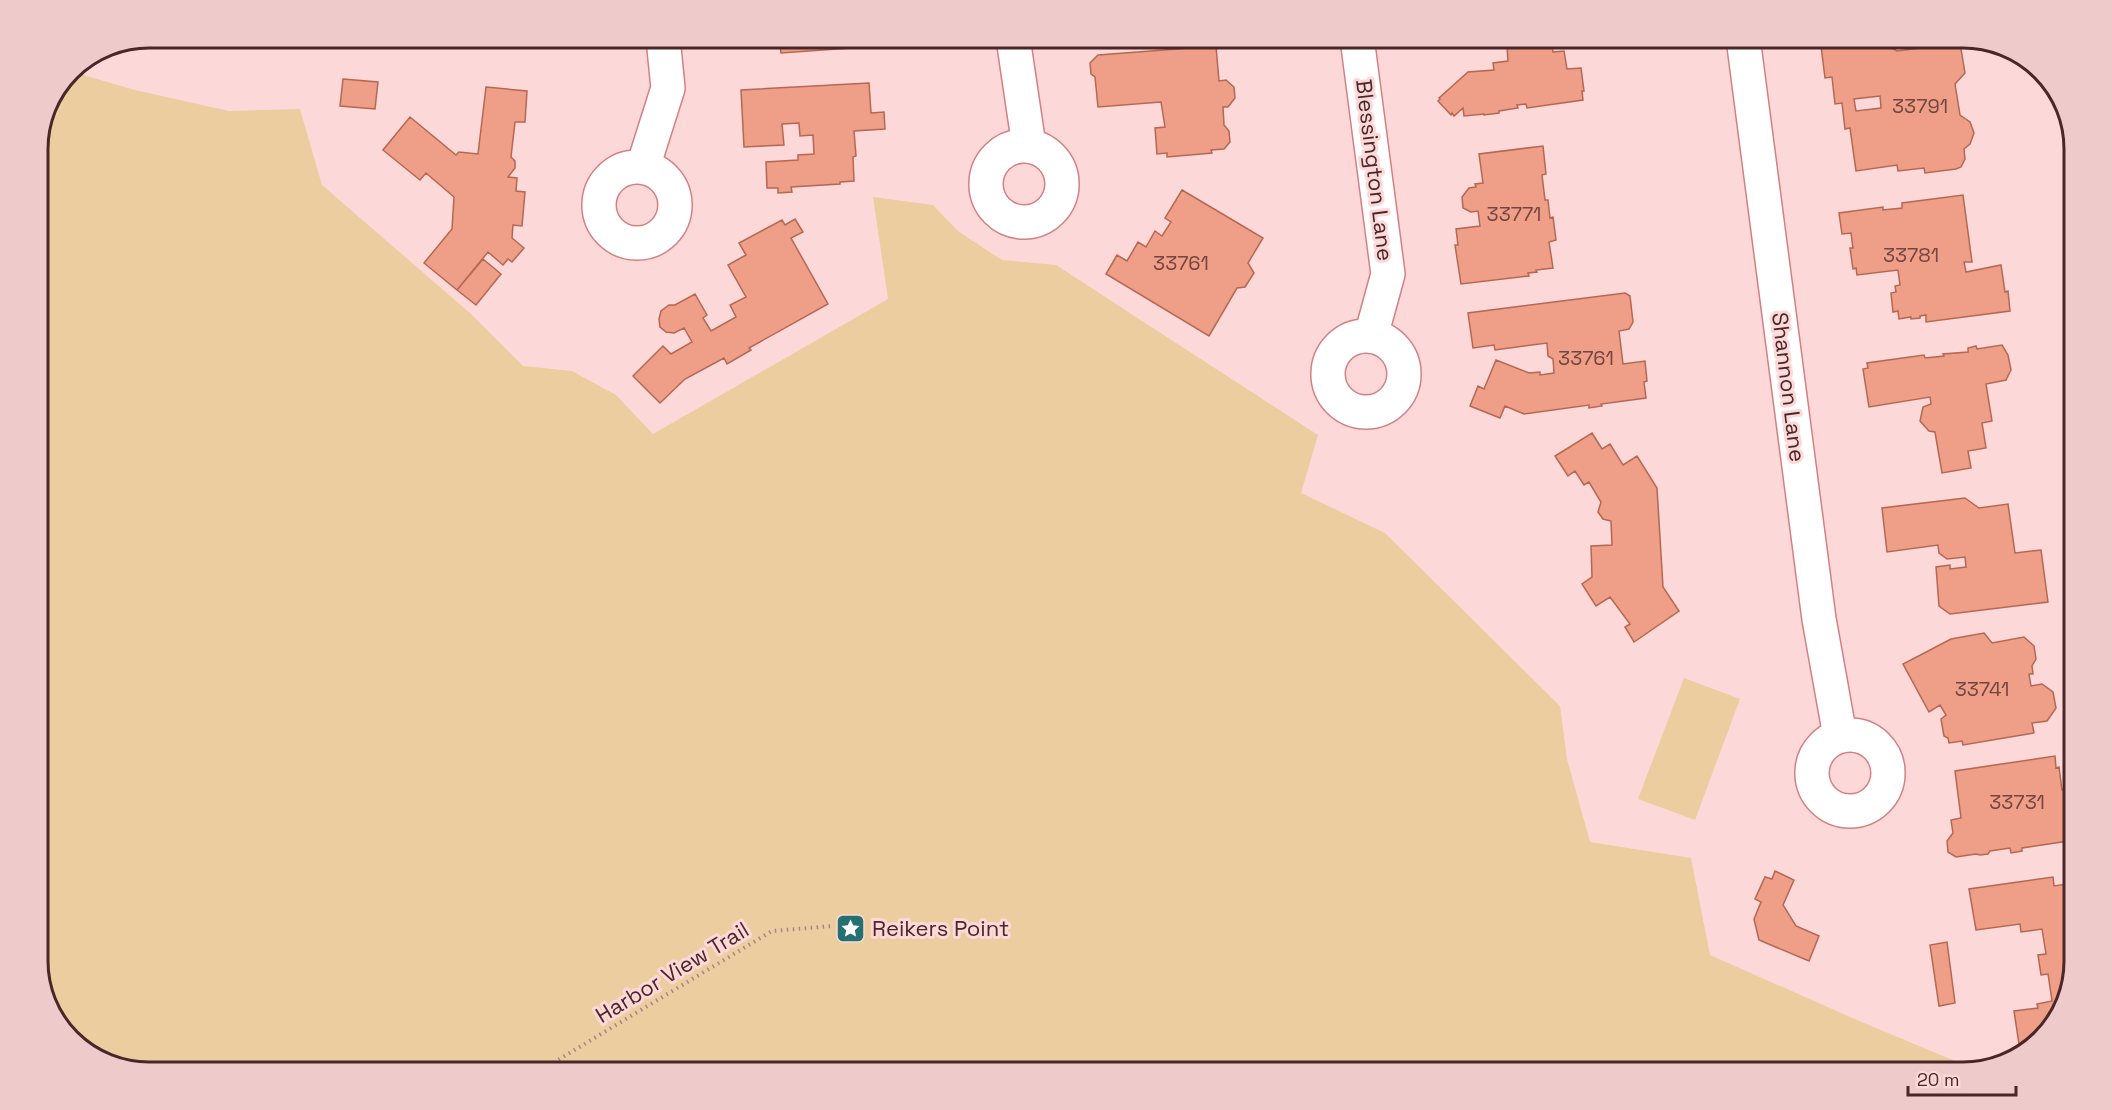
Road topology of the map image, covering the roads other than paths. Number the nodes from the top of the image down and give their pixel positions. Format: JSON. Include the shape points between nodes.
{"nodes":[{"id":1,"x":664,"y":48,"type":"edge"},
{"id":2,"x":1014,"y":48,"type":"edge"},
{"id":3,"x":1359,"y":48,"type":"edge"},
{"id":4,"x":1744,"y":48,"type":"edge"},
{"id":5,"x":1029,"y":146,"type":"dead end"},
{"id":6,"x":643,"y":167,"type":"dead end"},
{"id":7,"x":1371,"y":336,"type":"dead end"},
{"id":8,"x":1840,"y":736,"type":"dead end"}],
"edges":[{"from":1,"to":6,"type":"street","via":[[668,88]]},
{"from":2,"to":5,"type":"street"},
{"from":3,"to":7,"type":"street","name":"Blessington Lane","via":[[1388,274]]},
{"from":4,"to":8,"type":"street","name":"Shannon Lane","via":[[1819,619]]}]}
